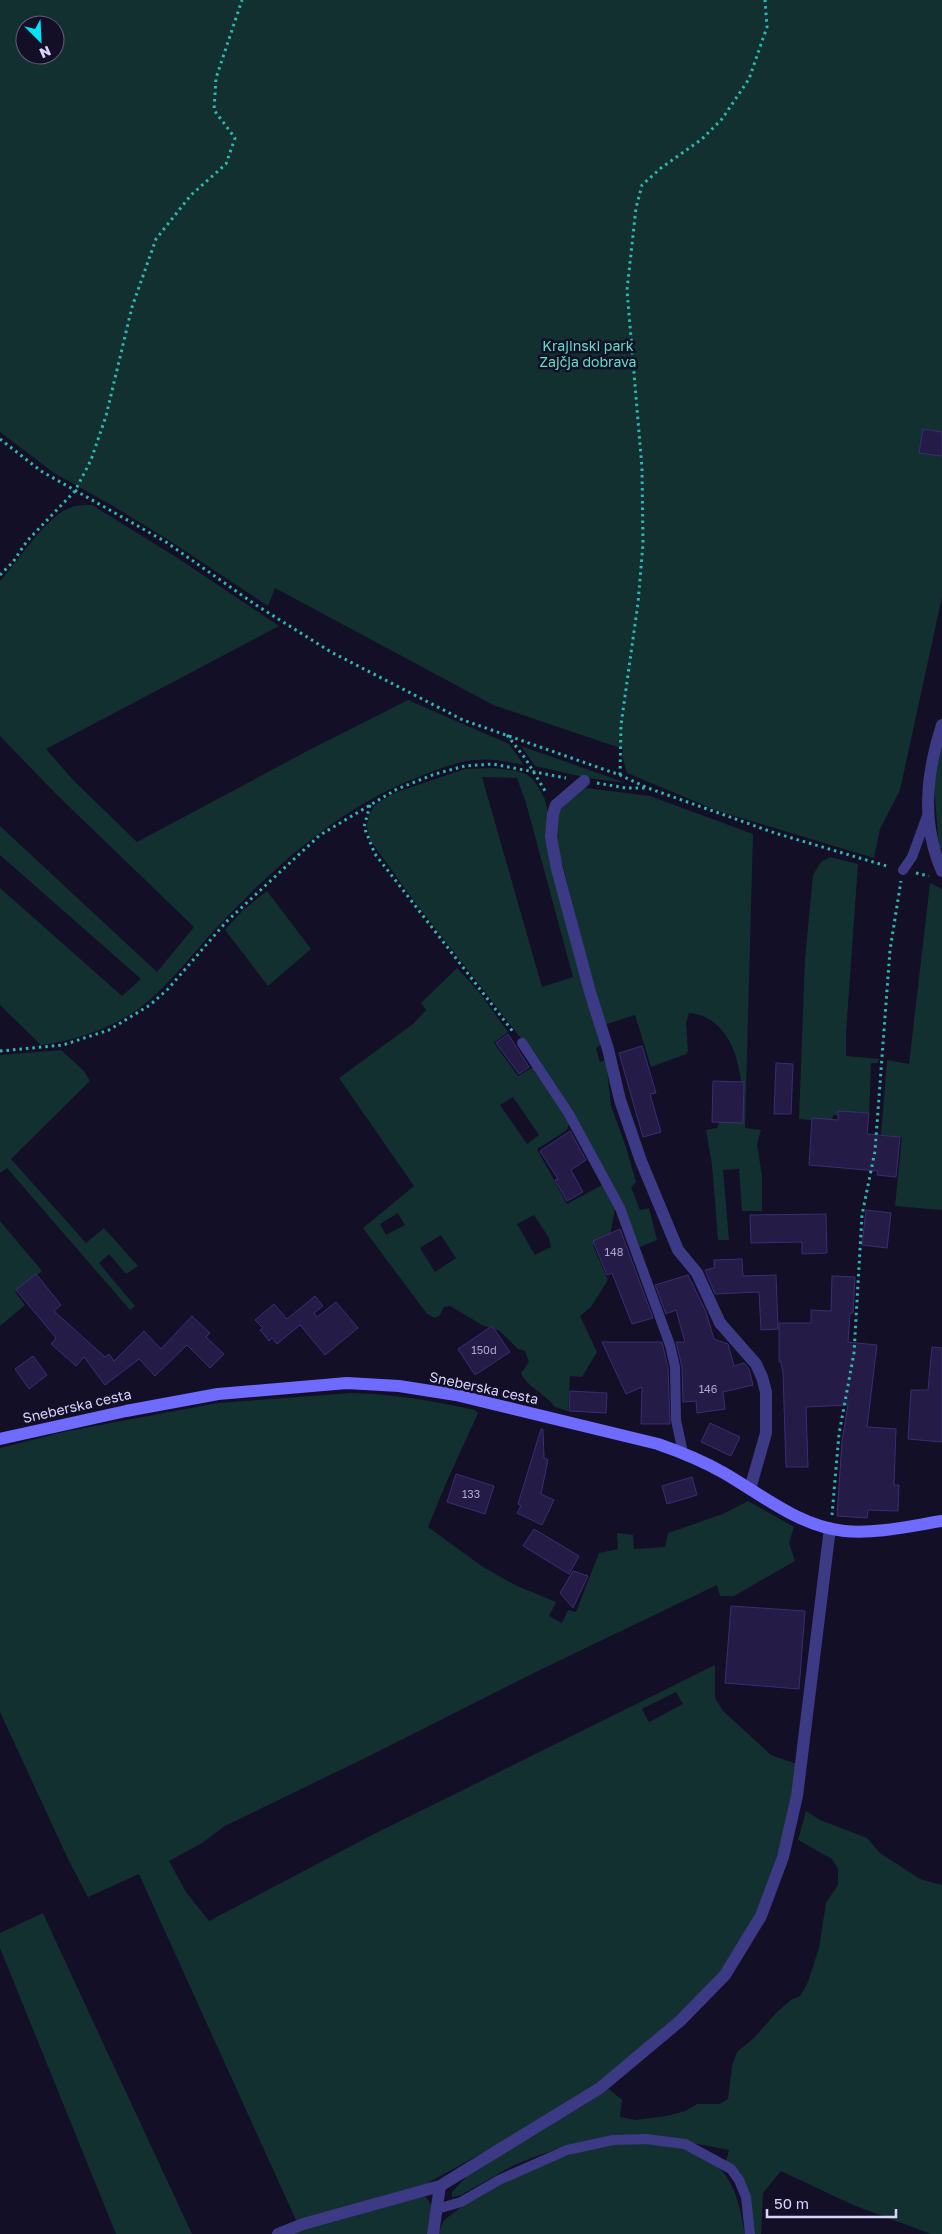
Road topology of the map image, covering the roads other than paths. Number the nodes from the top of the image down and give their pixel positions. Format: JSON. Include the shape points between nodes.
{"nodes":[{"id":1,"x":942,"y":725,"type":"edge"},
{"id":2,"x":584,"y":781,"type":"road end"},
{"id":3,"x":927,"y":816,"type":"junction"},
{"id":4,"x":903,"y":870,"type":"road end"},
{"id":5,"x":938,"y":874,"type":"edge"},
{"id":6,"x":522,"y":1043,"type":"road end"},
{"id":7,"x":0,"y":1439,"type":"edge"},
{"id":8,"x":683,"y":1453,"type":"junction"},
{"id":9,"x":750,"y":1489,"type":"junction"},
{"id":10,"x":942,"y":1520,"type":"edge"},
{"id":11,"x":830,"y":1528,"type":"junction"},
{"id":12,"x":440,"y":2186,"type":"junction"},
{"id":13,"x":437,"y":2210,"type":"junction"},
{"id":14,"x":278,"y":2234,"type":"edge"},
{"id":15,"x":433,"y":2234,"type":"edge"},
{"id":16,"x":750,"y":2234,"type":"edge"}],
"edges":[{"from":1,"to":3,"type":"street","via":[[934,756]]},
{"from":2,"to":9,"type":"street","via":[[556,805],[553,814],[551,837],[558,869],[620,1100],[640,1161],[678,1250],[697,1273],[720,1323],[756,1364],[762,1377],[766,1392],[766,1432]]},
{"from":3,"to":4,"type":"lane","via":[[912,857]]},
{"from":3,"to":5,"type":"street"},
{"from":6,"to":8,"type":"lane","via":[[569,1114],[620,1208],[670,1344],[675,1367],[676,1420]]},
{"from":7,"to":8,"type":"street","name":"Sneberska cesta","via":[[218,1394],[361,1383],[456,1396],[632,1437]]},
{"from":8,"to":9,"type":"street","name":"Sneberska cesta"},
{"from":9,"to":11,"type":"street","name":"Sneberska cesta","via":[[795,1516]]},
{"from":10,"to":11,"type":"street","name":"Sneberska cesta","via":[[877,1531]]},
{"from":11,"to":12,"type":"street","via":[[797,1796],[783,1857],[761,1916],[726,1975],[680,2021],[600,2088]]},
{"from":12,"to":13,"type":"street"},
{"from":12,"to":14,"type":"street"},
{"from":13,"to":15,"type":"street"},
{"from":13,"to":16,"type":"lane","via":[[461,2202],[499,2180],[567,2150],[613,2140],[646,2138],[685,2144],[731,2169],[746,2197]]}]}
